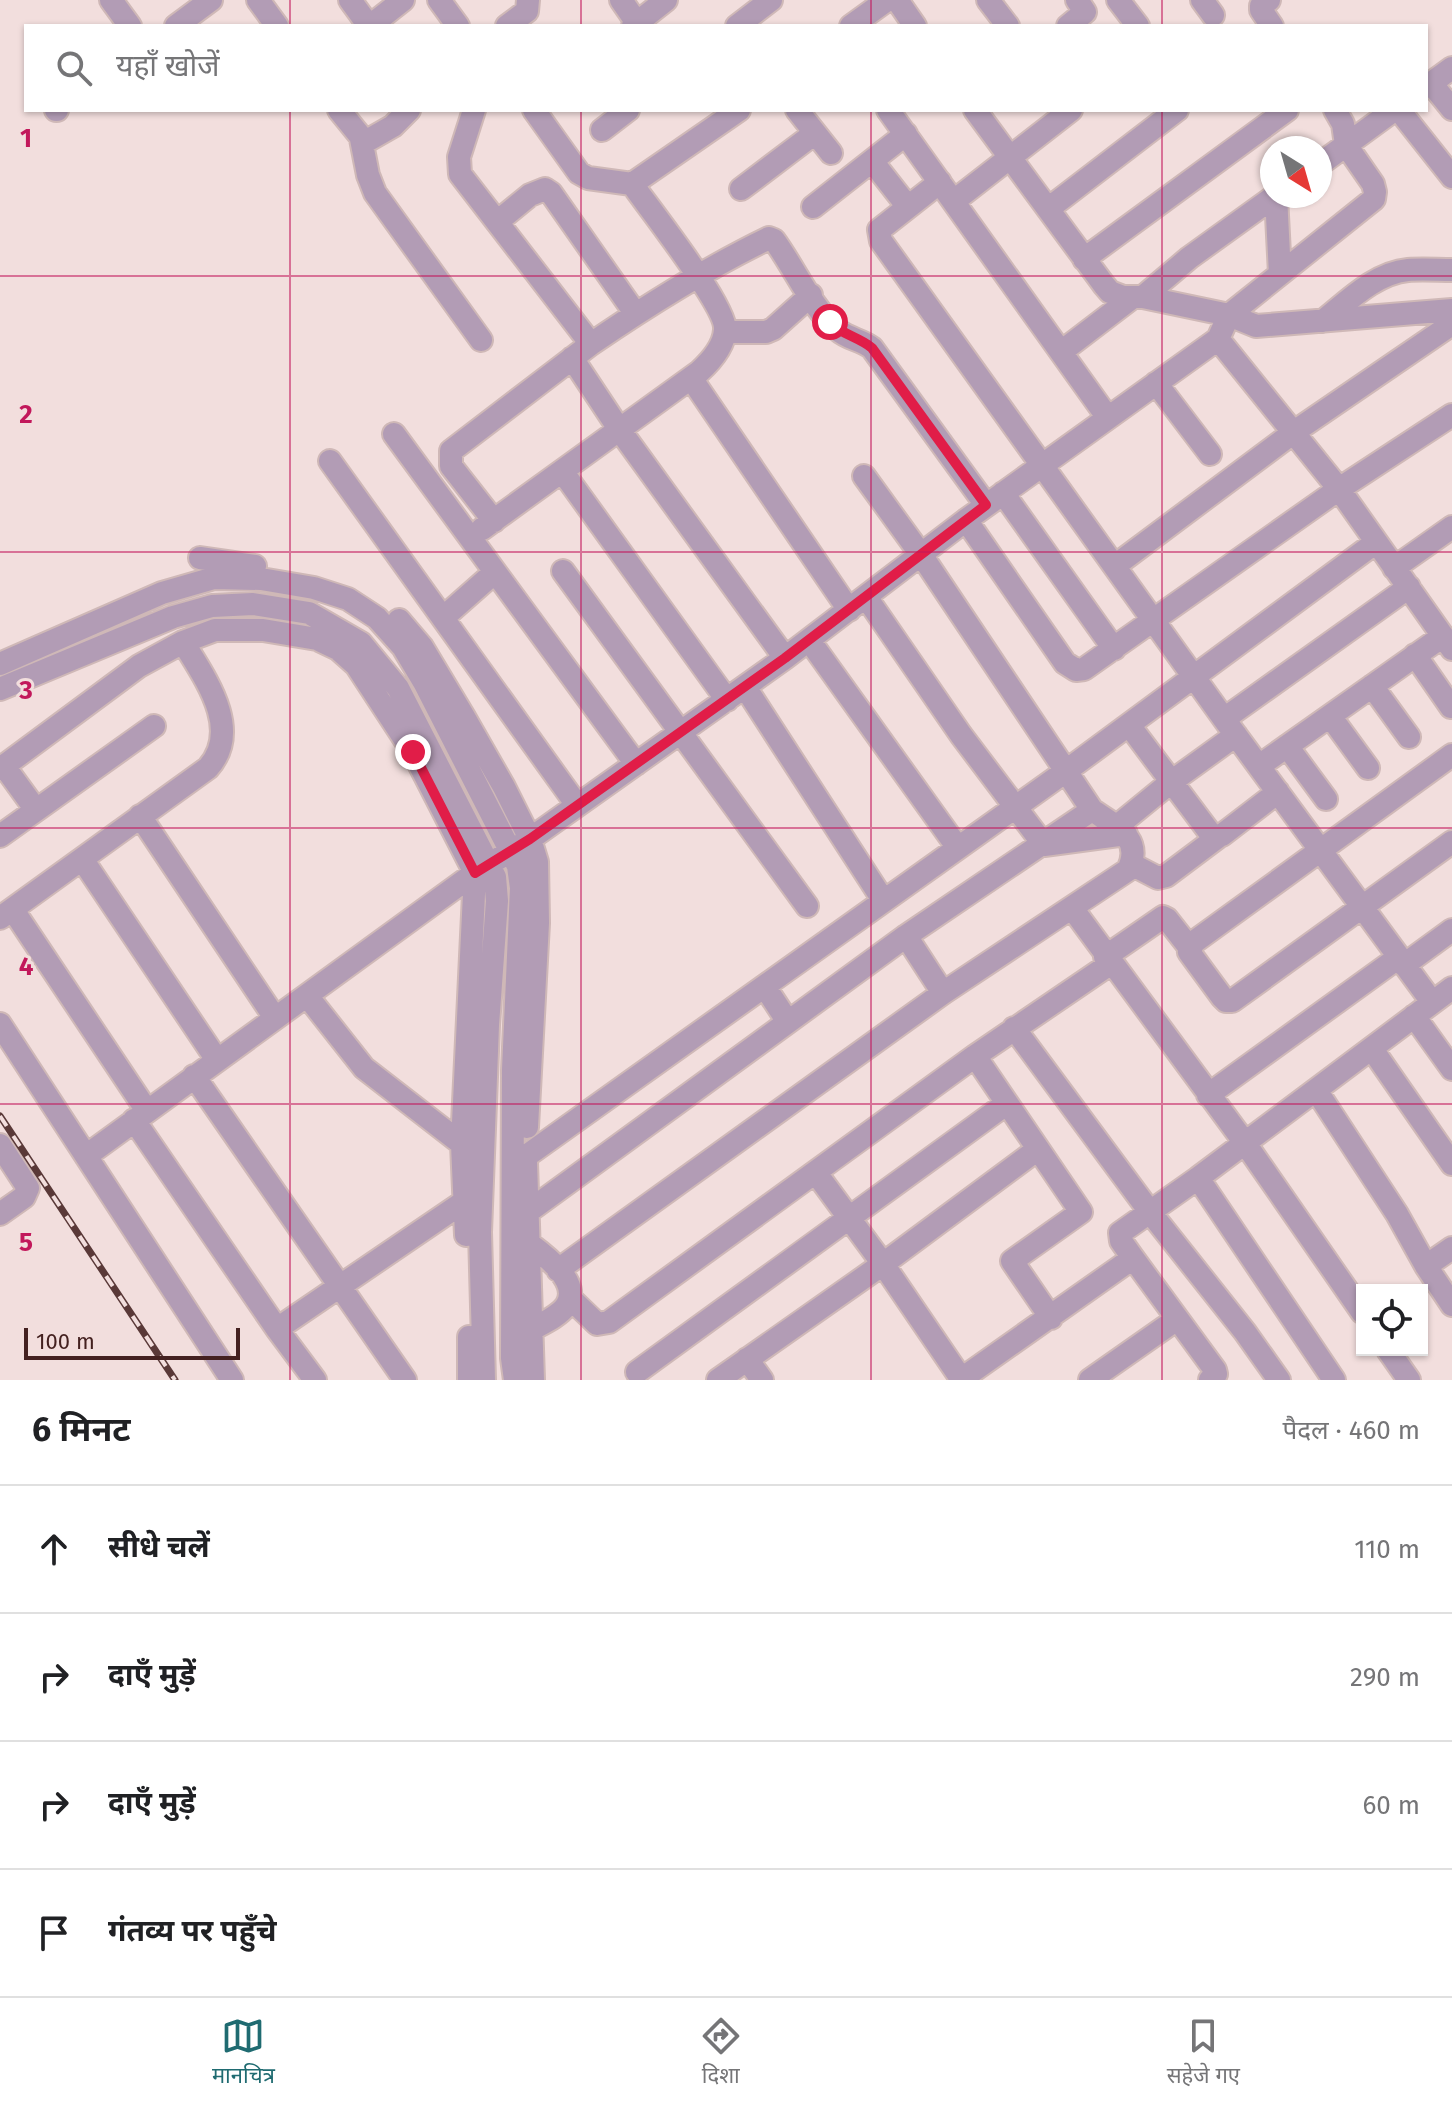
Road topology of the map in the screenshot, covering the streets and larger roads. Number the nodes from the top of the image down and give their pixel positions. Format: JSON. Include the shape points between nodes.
{"nodes":[{"id":1,"x":111,"y":0,"type":"edge"},
{"id":2,"x":211,"y":0,"type":"edge"},
{"id":3,"x":258,"y":0,"type":"edge"},
{"id":4,"x":350,"y":0,"type":"edge"},
{"id":5,"x":403,"y":0,"type":"edge"},
{"id":6,"x":439,"y":0,"type":"edge"},
{"id":7,"x":528,"y":0,"type":"edge"},
{"id":8,"x":621,"y":0,"type":"edge"},
{"id":9,"x":666,"y":0,"type":"edge"},
{"id":10,"x":771,"y":0,"type":"edge"},
{"id":11,"x":887,"y":0,"type":"edge"},
{"id":12,"x":897,"y":0,"type":"edge"},
{"id":13,"x":988,"y":0,"type":"edge"},
{"id":14,"x":1118,"y":0,"type":"edge"},
{"id":15,"x":1269,"y":0,"type":"edge"},
{"id":16,"x":186,"y":23,"type":"edge"},
{"id":17,"x":129,"y":24,"type":"edge"},
{"id":18,"x":276,"y":24,"type":"edge"},
{"id":19,"x":368,"y":24,"type":"edge"},
{"id":20,"x":372,"y":24,"type":"edge"},
{"id":21,"x":457,"y":24,"type":"edge"},
{"id":22,"x":510,"y":24,"type":"edge"},
{"id":23,"x":635,"y":24,"type":"edge"},
{"id":24,"x":740,"y":24,"type":"edge"},
{"id":25,"x":854,"y":24,"type":"edge"},
{"id":26,"x":914,"y":24,"type":"edge"},
{"id":27,"x":1006,"y":24,"type":"edge"},
{"id":28,"x":1136,"y":24,"type":"edge"},
{"id":29,"x":1271,"y":24,"type":"edge"},
{"id":30,"x":1452,"y":68,"type":"edge"},
{"id":31,"x":1429,"y":85,"type":"edge"},
{"id":32,"x":1452,"y":109,"type":"edge"},
{"id":33,"x":341,"y":112,"type":"edge"},
{"id":34,"x":408,"y":112,"type":"edge"},
{"id":35,"x":473,"y":112,"type":"edge"},
{"id":36,"x":535,"y":112,"type":"edge"},
{"id":37,"x":625,"y":112,"type":"edge"},
{"id":38,"x":736,"y":112,"type":"edge"},
{"id":39,"x":799,"y":112,"type":"edge"},
{"id":40,"x":890,"y":112,"type":"edge"},
{"id":41,"x":976,"y":112,"type":"edge"},
{"id":42,"x":1068,"y":112,"type":"edge"},
{"id":43,"x":1174,"y":112,"type":"edge"},
{"id":44,"x":1284,"y":112,"type":"edge"},
{"id":45,"x":1336,"y":112,"type":"edge"},
{"id":46,"x":1393,"y":112,"type":"edge"},
{"id":47,"x":1398,"y":112,"type":"edge"},
{"id":48,"x":602,"y":130,"type":"dead end"},
{"id":49,"x":815,"y":133,"type":"junction"},
{"id":50,"x":906,"y":134,"type":"junction"},
{"id":51,"x":361,"y":139,"type":"junction"},
{"id":52,"x":1346,"y":145,"type":"junction"},
{"id":53,"x":831,"y":153,"type":"dead end"},
{"id":54,"x":1332,"y":155,"type":"edge"},
{"id":55,"x":1009,"y":157,"type":"junction"},
{"id":56,"x":872,"y":161,"type":"junction"},
{"id":57,"x":1452,"y":177,"type":"edge"},
{"id":58,"x":940,"y":182,"type":"junction"},
{"id":59,"x":632,"y":184,"type":"junction"},
{"id":60,"x":741,"y":189,"type":"dead end"},
{"id":61,"x":954,"y":201,"type":"junction"},
{"id":62,"x":813,"y":207,"type":"dead end"},
{"id":63,"x":908,"y":207,"type":"junction"},
{"id":64,"x":1260,"y":207,"type":"edge"},
{"id":65,"x":1277,"y":208,"type":"edge"},
{"id":66,"x":1048,"y":209,"type":"junction"},
{"id":67,"x":497,"y":222,"type":"junction"},
{"id":68,"x":1084,"y":259,"type":"junction"},
{"id":69,"x":1452,"y":270,"type":"edge"},
{"id":70,"x":1280,"y":274,"type":"junction"},
{"id":71,"x":697,"y":276,"type":"junction"},
{"id":72,"x":811,"y":295,"type":"junction"},
{"id":73,"x":1138,"y":297,"type":"junction"},
{"id":74,"x":1452,"y":310,"type":"edge"},
{"id":75,"x":635,"y":313,"type":"junction"},
{"id":76,"x":1229,"y":315,"type":"junction"},
{"id":77,"x":1401,"y":315,"type":"junction"},
{"id":78,"x":1323,"y":321,"type":"junction"},
{"id":79,"x":1452,"y":324,"type":"edge"},
{"id":80,"x":725,"y":332,"type":"junction"},
{"id":81,"x":1218,"y":339,"type":"junction"},
{"id":82,"x":481,"y":340,"type":"dead end"},
{"id":83,"x":591,"y":344,"type":"junction"},
{"id":84,"x":1418,"y":347,"type":"junction"},
{"id":85,"x":1061,"y":352,"type":"junction"},
{"id":86,"x":572,"y":358,"type":"junction"},
{"id":87,"x":691,"y":378,"type":"junction"},
{"id":88,"x":1156,"y":383,"type":"junction"},
{"id":89,"x":1452,"y":415,"type":"edge"},
{"id":90,"x":1108,"y":418,"type":"junction"},
{"id":91,"x":619,"y":429,"type":"junction"},
{"id":92,"x":1294,"y":432,"type":"junction"},
{"id":93,"x":394,"y":434,"type":"dead end"},
{"id":94,"x":1210,"y":454,"type":"dead end"},
{"id":95,"x":330,"y":461,"type":"dead end"},
{"id":96,"x":1042,"y":465,"type":"junction"},
{"id":97,"x":562,"y":471,"type":"junction"},
{"id":98,"x":864,"y":476,"type":"dead end"},
{"id":99,"x":1339,"y":489,"type":"junction"},
{"id":100,"x":994,"y":499,"type":"junction"},
{"id":101,"x":966,"y":520,"type":"junction"},
{"id":102,"x":494,"y":521,"type":"junction"},
{"id":103,"x":1452,"y":527,"type":"edge"},
{"id":104,"x":470,"y":538,"type":"junction"},
{"id":105,"x":1375,"y":543,"type":"junction"},
{"id":106,"x":922,"y":556,"type":"junction"},
{"id":107,"x":200,"y":558,"type":"dead end"},
{"id":108,"x":1116,"y":565,"type":"junction"},
{"id":109,"x":1394,"y":568,"type":"junction"},
{"id":110,"x":563,"y":571,"type":"dead end"},
{"id":111,"x":495,"y":572,"type":"junction"},
{"id":112,"x":1409,"y":587,"type":"junction"},
{"id":113,"x":858,"y":604,"type":"junction"},
{"id":114,"x":1154,"y":621,"type":"junction"},
{"id":115,"x":449,"y":624,"type":"junction"},
{"id":116,"x":1446,"y":632,"type":"edge"},
{"id":117,"x":809,"y":640,"type":"junction"},
{"id":118,"x":183,"y":642,"type":"junction"},
{"id":119,"x":1114,"y":649,"type":"junction"},
{"id":120,"x":426,"y":653,"type":"junction"},
{"id":121,"x":1415,"y":655,"type":"junction"},
{"id":122,"x":785,"y":658,"type":"junction"},
{"id":123,"x":0,"y":664,"type":"edge"},
{"id":124,"x":1194,"y":675,"type":"junction"},
{"id":125,"x":1372,"y":686,"type":"junction"},
{"id":126,"x":0,"y":689,"type":"edge"},
{"id":127,"x":736,"y":693,"type":"junction"},
{"id":128,"x":1451,"y":707,"type":"edge"},
{"id":129,"x":1330,"y":716,"type":"junction"},
{"id":130,"x":1129,"y":725,"type":"junction"},
{"id":131,"x":154,"y":726,"type":"dead end"},
{"id":132,"x":1230,"y":727,"type":"junction"},
{"id":133,"x":682,"y":732,"type":"junction"},
{"id":134,"x":1409,"y":737,"type":"dead end"},
{"id":135,"x":1287,"y":746,"type":"junction"},
{"id":136,"x":1452,"y":755,"type":"edge"},
{"id":137,"x":636,"y":764,"type":"junction"},
{"id":138,"x":1259,"y":766,"type":"junction"},
{"id":139,"x":2,"y":768,"type":"edge"},
{"id":140,"x":1368,"y":768,"type":"dead end"},
{"id":141,"x":1066,"y":771,"type":"junction"},
{"id":142,"x":1171,"y":782,"type":"junction"},
{"id":143,"x":1278,"y":792,"type":"junction"},
{"id":144,"x":1326,"y":799,"type":"dead end"},
{"id":145,"x":577,"y":805,"type":"junction"},
{"id":146,"x":1016,"y":806,"type":"junction"},
{"id":147,"x":36,"y":810,"type":"junction"},
{"id":148,"x":1092,"y":810,"type":"junction"},
{"id":149,"x":140,"y":816,"type":"junction"},
{"id":150,"x":1121,"y":831,"type":"junction"},
{"id":151,"x":0,"y":836,"type":"edge"},
{"id":152,"x":1218,"y":837,"type":"junction"},
{"id":153,"x":1452,"y":842,"type":"edge"},
{"id":154,"x":521,"y":844,"type":"junction"},
{"id":155,"x":1044,"y":845,"type":"junction"},
{"id":156,"x":958,"y":848,"type":"junction"},
{"id":157,"x":1319,"y":849,"type":"junction"},
{"id":158,"x":82,"y":859,"type":"junction"},
{"id":159,"x":1131,"y":864,"type":"junction"},
{"id":160,"x":483,"y":868,"type":"junction"},
{"id":161,"x":883,"y":900,"type":"junction"},
{"id":162,"x":807,"y":906,"type":"dead end"},
{"id":163,"x":1361,"y":907,"type":"junction"},
{"id":164,"x":1072,"y":908,"type":"junction"},
{"id":165,"x":6,"y":914,"type":"edge"},
{"id":166,"x":1452,"y":930,"type":"edge"},
{"id":167,"x":906,"y":936,"type":"junction"},
{"id":168,"x":1189,"y":947,"type":"junction"},
{"id":169,"x":1108,"y":960,"type":"junction"},
{"id":170,"x":1401,"y":961,"type":"junction"},
{"id":171,"x":765,"y":987,"type":"junction"},
{"id":172,"x":1452,"y":988,"type":"edge"},
{"id":173,"x":943,"y":993,"type":"junction"},
{"id":174,"x":308,"y":997,"type":"junction"},
{"id":175,"x":1432,"y":1002,"type":"junction"},
{"id":176,"x":1414,"y":1016,"type":"junction"},
{"id":177,"x":275,"y":1018,"type":"junction"},
{"id":178,"x":788,"y":1022,"type":"junction"},
{"id":179,"x":0,"y":1024,"type":"edge"},
{"id":180,"x":1014,"y":1028,"type":"junction"},
{"id":181,"x":1372,"y":1049,"type":"junction"},
{"id":182,"x":975,"y":1056,"type":"junction"},
{"id":183,"x":217,"y":1060,"type":"junction"},
{"id":184,"x":1452,"y":1069,"type":"edge"},
{"id":185,"x":194,"y":1076,"type":"junction"},
{"id":186,"x":1316,"y":1090,"type":"junction"},
{"id":187,"x":1208,"y":1095,"type":"junction"},
{"id":188,"x":1006,"y":1104,"type":"junction"},
{"id":189,"x":141,"y":1116,"type":"junction"},
{"id":190,"x":1245,"y":1143,"type":"junction"},
{"id":191,"x":462,"y":1144,"type":"junction"},
{"id":192,"x":0,"y":1145,"type":"edge"},
{"id":193,"x":1038,"y":1149,"type":"junction"},
{"id":194,"x":86,"y":1156,"type":"junction"},
{"id":195,"x":525,"y":1157,"type":"junction"},
{"id":196,"x":1452,"y":1164,"type":"edge"},
{"id":197,"x":816,"y":1173,"type":"junction"},
{"id":198,"x":1198,"y":1178,"type":"junction"},
{"id":199,"x":465,"y":1201,"type":"junction"},
{"id":200,"x":529,"y":1211,"type":"junction"},
{"id":201,"x":1150,"y":1212,"type":"junction"},
{"id":202,"x":0,"y":1214,"type":"edge"},
{"id":203,"x":850,"y":1218,"type":"junction"},
{"id":204,"x":527,"y":1242,"type":"junction"},
{"id":205,"x":1452,"y":1248,"type":"edge"},
{"id":206,"x":1133,"y":1258,"type":"junction"},
{"id":207,"x":883,"y":1264,"type":"junction"},
{"id":208,"x":1426,"y":1266,"type":"junction"},
{"id":209,"x":558,"y":1270,"type":"junction"},
{"id":210,"x":339,"y":1286,"type":"junction"},
{"id":211,"x":570,"y":1298,"type":"junction"},
{"id":212,"x":1356,"y":1303,"type":"edge"},
{"id":213,"x":1452,"y":1305,"type":"edge"},
{"id":214,"x":1051,"y":1318,"type":"junction"},
{"id":215,"x":1177,"y":1319,"type":"junction"},
{"id":216,"x":277,"y":1329,"type":"junction"},
{"id":217,"x":529,"y":1331,"type":"junction"},
{"id":218,"x":1392,"y":1356,"type":"edge"},
{"id":219,"x":747,"y":1359,"type":"junction"},
{"id":220,"x":637,"y":1372,"type":"dead end"},
{"id":221,"x":471,"y":1379,"type":"edge"},
{"id":222,"x":232,"y":1380,"type":"edge"},
{"id":223,"x":315,"y":1380,"type":"edge"},
{"id":224,"x":405,"y":1380,"type":"edge"},
{"id":225,"x":515,"y":1380,"type":"edge"},
{"id":226,"x":533,"y":1380,"type":"edge"},
{"id":227,"x":718,"y":1380,"type":"edge"},
{"id":228,"x":762,"y":1380,"type":"edge"},
{"id":229,"x":961,"y":1380,"type":"edge"},
{"id":230,"x":1090,"y":1380,"type":"edge"},
{"id":231,"x":1210,"y":1380,"type":"edge"},
{"id":232,"x":1279,"y":1380,"type":"edge"},
{"id":233,"x":1334,"y":1380,"type":"edge"},
{"id":234,"x":1409,"y":1380,"type":"edge"}],
"edges":[{"from":1,"to":17,"type":"street"},
{"from":2,"to":16,"type":"street"},
{"from":3,"to":18,"type":"street"},
{"from":4,"to":19,"type":"street"},
{"from":5,"to":20,"type":"street"},
{"from":6,"to":21,"type":"street"},
{"from":7,"to":22,"type":"street","via":[[527,11]]},
{"from":8,"to":23,"type":"street"},
{"from":9,"to":23,"type":"street"},
{"from":10,"to":24,"type":"street"},
{"from":11,"to":25,"type":"street"},
{"from":12,"to":26,"type":"street"},
{"from":13,"to":27,"type":"street"},
{"from":14,"to":28,"type":"street"},
{"from":15,"to":29,"type":"street","via":[[1261,10]]},
{"from":30,"to":31,"type":"street"},
{"from":31,"to":32,"type":"street"},
{"from":33,"to":51,"type":"street"},
{"from":34,"to":51,"type":"street","via":[[370,141]]},
{"from":35,"to":67,"type":"street","via":[[457,166]]},
{"from":36,"to":59,"type":"street","via":[[579,173]]},
{"from":37,"to":48,"type":"street"},
{"from":38,"to":59,"type":"street"},
{"from":39,"to":49,"type":"street"},
{"from":40,"to":50,"type":"street"},
{"from":41,"to":55,"type":"street"},
{"from":42,"to":55,"type":"street"},
{"from":43,"to":66,"type":"street"},
{"from":44,"to":68,"type":"street"},
{"from":45,"to":52,"type":"street"},
{"from":46,"to":52,"type":"street"},
{"from":47,"to":57,"type":"street"},
{"from":49,"to":53,"type":"street"},
{"from":49,"to":60,"type":"street"},
{"from":50,"to":56,"type":"street"},
{"from":50,"to":58,"type":"street"},
{"from":51,"to":82,"type":"street","via":[[375,193]]},
{"from":52,"to":54,"type":"street"},
{"from":52,"to":70,"type":"street","via":[[1373,184],[1374,199]]},
{"from":55,"to":61,"type":"street"},
{"from":55,"to":66,"type":"street"},
{"from":56,"to":62,"type":"street"},
{"from":56,"to":63,"type":"street"},
{"from":58,"to":61,"type":"street"},
{"from":58,"to":63,"type":"street"},
{"from":59,"to":71,"type":"street"},
{"from":61,"to":85,"type":"street"},
{"from":63,"to":96,"type":"street","via":[[879,230],[881,241]]},
{"from":64,"to":73,"type":"street"},
{"from":65,"to":70,"type":"street"},
{"from":66,"to":68,"type":"street"},
{"from":67,"to":75,"type":"street","via":[[545,189]]},
{"from":67,"to":83,"type":"street"},
{"from":68,"to":73,"type":"street","via":[[1110,292]]},
{"from":69,"to":78,"type":"street","via":[[1395,272],[1364,288]]},
{"from":70,"to":76,"type":"street"},
{"from":71,"to":72,"type":"street","via":[[769,238]]},
{"from":71,"to":75,"type":"street"},
{"from":71,"to":80,"type":"street","via":[[721,315]]},
{"from":72,"to":80,"type":"street","via":[[773,329]]},
{"from":72,"to":100,"type":"street","via":[[837,330],[872,348]]},
{"from":73,"to":76,"type":"street"},
{"from":73,"to":85,"type":"street"},
{"from":74,"to":77,"type":"street"},
{"from":75,"to":83,"type":"street"},
{"from":76,"to":78,"type":"street","via":[[1256,326]]},
{"from":76,"to":81,"type":"street"},
{"from":77,"to":78,"type":"street"},
{"from":77,"to":84,"type":"street"},
{"from":79,"to":84,"type":"street"},
{"from":80,"to":87,"type":"street","via":[[708,364]]},
{"from":81,"to":88,"type":"street"},
{"from":81,"to":92,"type":"street"},
{"from":83,"to":86,"type":"street"},
{"from":84,"to":92,"type":"street"},
{"from":85,"to":90,"type":"street"},
{"from":86,"to":91,"type":"street"},
{"from":86,"to":102,"type":"street","via":[[451,451],[451,466]]},
{"from":87,"to":91,"type":"street"},
{"from":87,"to":113,"type":"street"},
{"from":88,"to":90,"type":"street"},
{"from":88,"to":94,"type":"street"},
{"from":89,"to":99,"type":"street"},
{"from":90,"to":96,"type":"street"},
{"from":91,"to":97,"type":"street"},
{"from":91,"to":122,"type":"street"},
{"from":92,"to":99,"type":"street"},
{"from":92,"to":108,"type":"street"},
{"from":93,"to":104,"type":"street"},
{"from":95,"to":115,"type":"street"},
{"from":96,"to":100,"type":"street"},
{"from":96,"to":108,"type":"street"},
{"from":97,"to":102,"type":"street"},
{"from":97,"to":127,"type":"street"},
{"from":98,"to":106,"type":"street"},
{"from":99,"to":105,"type":"street"},
{"from":99,"to":114,"type":"street"},
{"from":100,"to":101,"type":"street"},
{"from":100,"to":119,"type":"street"},
{"from":101,"to":106,"type":"street"},
{"from":101,"to":119,"type":"street","via":[[1065,663],[1084,669]]},
{"from":102,"to":104,"type":"street"},
{"from":103,"to":109,"type":"street"},
{"from":104,"to":111,"type":"street"},
{"from":105,"to":109,"type":"street"},
{"from":105,"to":124,"type":"street"},
{"from":106,"to":113,"type":"street"},
{"from":106,"to":141,"type":"street"},
{"from":107,"to":120,"type":"street","via":[[352,584],[387,608]]},
{"from":108,"to":114,"type":"street"},
{"from":109,"to":112,"type":"street"},
{"from":110,"to":133,"type":"street"},
{"from":111,"to":115,"type":"street"},
{"from":111,"to":137,"type":"street"},
{"from":112,"to":116,"type":"street"},
{"from":112,"to":132,"type":"street"},
{"from":113,"to":117,"type":"street"},
{"from":113,"to":146,"type":"street"},
{"from":114,"to":119,"type":"street"},
{"from":114,"to":124,"type":"street"},
{"from":115,"to":120,"type":"street"},
{"from":115,"to":145,"type":"street"},
{"from":116,"to":121,"type":"street"},
{"from":117,"to":122,"type":"street"},
{"from":117,"to":156,"type":"street"},
{"from":118,"to":139,"type":"street","via":[[139,666]]},
{"from":118,"to":149,"type":"street","via":[[216,702],[222,740],[208,768]]},
{"from":118,"to":160,"type":"street","via":[[215,630],[263,630],[317,639],[338,649],[356,665]]},
{"from":120,"to":154,"type":"street","via":[[504,787]]},
{"from":121,"to":125,"type":"street"},
{"from":121,"to":128,"type":"street"},
{"from":122,"to":127,"type":"street"},
{"from":123,"to":154,"type":"street","via":[[162,593],[214,578],[261,579],[348,599],[377,618],[403,647]]},
{"from":124,"to":130,"type":"street"},
{"from":124,"to":132,"type":"street"},
{"from":125,"to":129,"type":"street"},
{"from":125,"to":134,"type":"street"},
{"from":126,"to":160,"type":"street","via":[[212,606],[253,604],[309,613],[361,643],[405,699]]},
{"from":127,"to":133,"type":"street"},
{"from":127,"to":161,"type":"street"},
{"from":129,"to":135,"type":"street"},
{"from":129,"to":140,"type":"street"},
{"from":130,"to":141,"type":"street"},
{"from":130,"to":142,"type":"street"},
{"from":131,"to":147,"type":"street"},
{"from":132,"to":138,"type":"street"},
{"from":132,"to":142,"type":"street"},
{"from":133,"to":137,"type":"street"},
{"from":133,"to":162,"type":"street"},
{"from":135,"to":138,"type":"street"},
{"from":135,"to":144,"type":"street"},
{"from":136,"to":157,"type":"street"},
{"from":137,"to":145,"type":"street"},
{"from":138,"to":143,"type":"street"},
{"from":139,"to":147,"type":"street"},
{"from":141,"to":146,"type":"street"},
{"from":141,"to":148,"type":"street"},
{"from":142,"to":150,"type":"street"},
{"from":142,"to":152,"type":"street","via":[[1208,832]]},
{"from":143,"to":152,"type":"street"},
{"from":143,"to":157,"type":"street"},
{"from":145,"to":154,"type":"street"},
{"from":146,"to":155,"type":"street"},
{"from":146,"to":156,"type":"street"},
{"from":147,"to":151,"type":"street"},
{"from":148,"to":150,"type":"street"},
{"from":148,"to":155,"type":"street"},
{"from":149,"to":158,"type":"street"},
{"from":149,"to":177,"type":"street"},
{"from":150,"to":155,"type":"street"},
{"from":150,"to":159,"type":"street","via":[[1133,850]]},
{"from":152,"to":159,"type":"street","via":[[1166,876],[1158,878]]},
{"from":153,"to":163,"type":"street"},
{"from":154,"to":160,"type":"street"},
{"from":154,"to":195,"type":"street","via":[[537,862],[539,882]]},
{"from":154,"to":225,"type":"street","via":[[513,1070]]},
{"from":155,"to":167,"type":"street"},
{"from":156,"to":161,"type":"street"},
{"from":157,"to":163,"type":"street"},
{"from":157,"to":168,"type":"street"},
{"from":158,"to":165,"type":"street"},
{"from":158,"to":183,"type":"street"},
{"from":159,"to":164,"type":"street"},
{"from":160,"to":174,"type":"street"},
{"from":160,"to":191,"type":"street"},
{"from":160,"to":221,"type":"street","via":[[495,877],[497,901]]},
{"from":161,"to":171,"type":"street"},
{"from":163,"to":168,"type":"street","via":[[1232,1001],[1222,997],[1191,958]]},
{"from":163,"to":170,"type":"street"},
{"from":164,"to":169,"type":"street"},
{"from":164,"to":173,"type":"street"},
{"from":165,"to":189,"type":"street"},
{"from":166,"to":170,"type":"street"},
{"from":167,"to":173,"type":"street"},
{"from":167,"to":178,"type":"street"},
{"from":168,"to":169,"type":"street","via":[[1163,917]]},
{"from":169,"to":180,"type":"street"},
{"from":169,"to":187,"type":"street"},
{"from":170,"to":175,"type":"street"},
{"from":170,"to":187,"type":"street"},
{"from":171,"to":178,"type":"street"},
{"from":171,"to":195,"type":"street"},
{"from":172,"to":175,"type":"street"},
{"from":173,"to":209,"type":"street"},
{"from":174,"to":177,"type":"street"},
{"from":174,"to":191,"type":"street","via":[[364,1068]]},
{"from":175,"to":176,"type":"street"},
{"from":176,"to":181,"type":"street"},
{"from":176,"to":184,"type":"street"},
{"from":177,"to":183,"type":"street"},
{"from":178,"to":200,"type":"street"},
{"from":179,"to":194,"type":"street"},
{"from":180,"to":182,"type":"street"},
{"from":180,"to":201,"type":"street"},
{"from":181,"to":186,"type":"street"},
{"from":181,"to":196,"type":"street"},
{"from":182,"to":188,"type":"street"},
{"from":182,"to":197,"type":"street"},
{"from":183,"to":185,"type":"street"},
{"from":185,"to":189,"type":"street"},
{"from":185,"to":210,"type":"street"},
{"from":186,"to":190,"type":"street"},
{"from":186,"to":208,"type":"street"},
{"from":187,"to":190,"type":"street"},
{"from":188,"to":193,"type":"street"},
{"from":188,"to":203,"type":"street"},
{"from":189,"to":194,"type":"street"},
{"from":189,"to":216,"type":"street"},
{"from":190,"to":198,"type":"street"},
{"from":190,"to":212,"type":"street"},
{"from":191,"to":199,"type":"street"},
{"from":192,"to":202,"type":"street","via":[[28,1188]]},
{"from":193,"to":207,"type":"street"},
{"from":193,"to":214,"type":"street","via":[[1081,1212],[1012,1261]]},
{"from":194,"to":222,"type":"street"},
{"from":195,"to":200,"type":"street"},
{"from":197,"to":203,"type":"street"},
{"from":197,"to":211,"type":"street","via":[[609,1322],[597,1324]]},
{"from":198,"to":201,"type":"street"},
{"from":198,"to":233,"type":"street"},
{"from":199,"to":210,"type":"street"},
{"from":199,"to":221,"type":"street"},
{"from":200,"to":204,"type":"street"},
{"from":201,"to":206,"type":"street","via":[[1119,1237]]},
{"from":201,"to":232,"type":"street"},
{"from":203,"to":207,"type":"street"},
{"from":203,"to":220,"type":"street"},
{"from":204,"to":209,"type":"street"},
{"from":204,"to":217,"type":"street"},
{"from":205,"to":208,"type":"street"},
{"from":206,"to":214,"type":"street"},
{"from":206,"to":215,"type":"street"},
{"from":207,"to":219,"type":"street"},
{"from":207,"to":229,"type":"street"},
{"from":208,"to":213,"type":"street"},
{"from":209,"to":211,"type":"street"},
{"from":210,"to":216,"type":"street"},
{"from":210,"to":224,"type":"street"},
{"from":211,"to":217,"type":"street","via":[[558,1314]]},
{"from":214,"to":229,"type":"street"},
{"from":215,"to":230,"type":"street"},
{"from":215,"to":231,"type":"street","via":[[1215,1370]]},
{"from":216,"to":223,"type":"street"},
{"from":217,"to":226,"type":"street"},
{"from":218,"to":234,"type":"street"},
{"from":219,"to":227,"type":"street"},
{"from":219,"to":228,"type":"street"}]}
